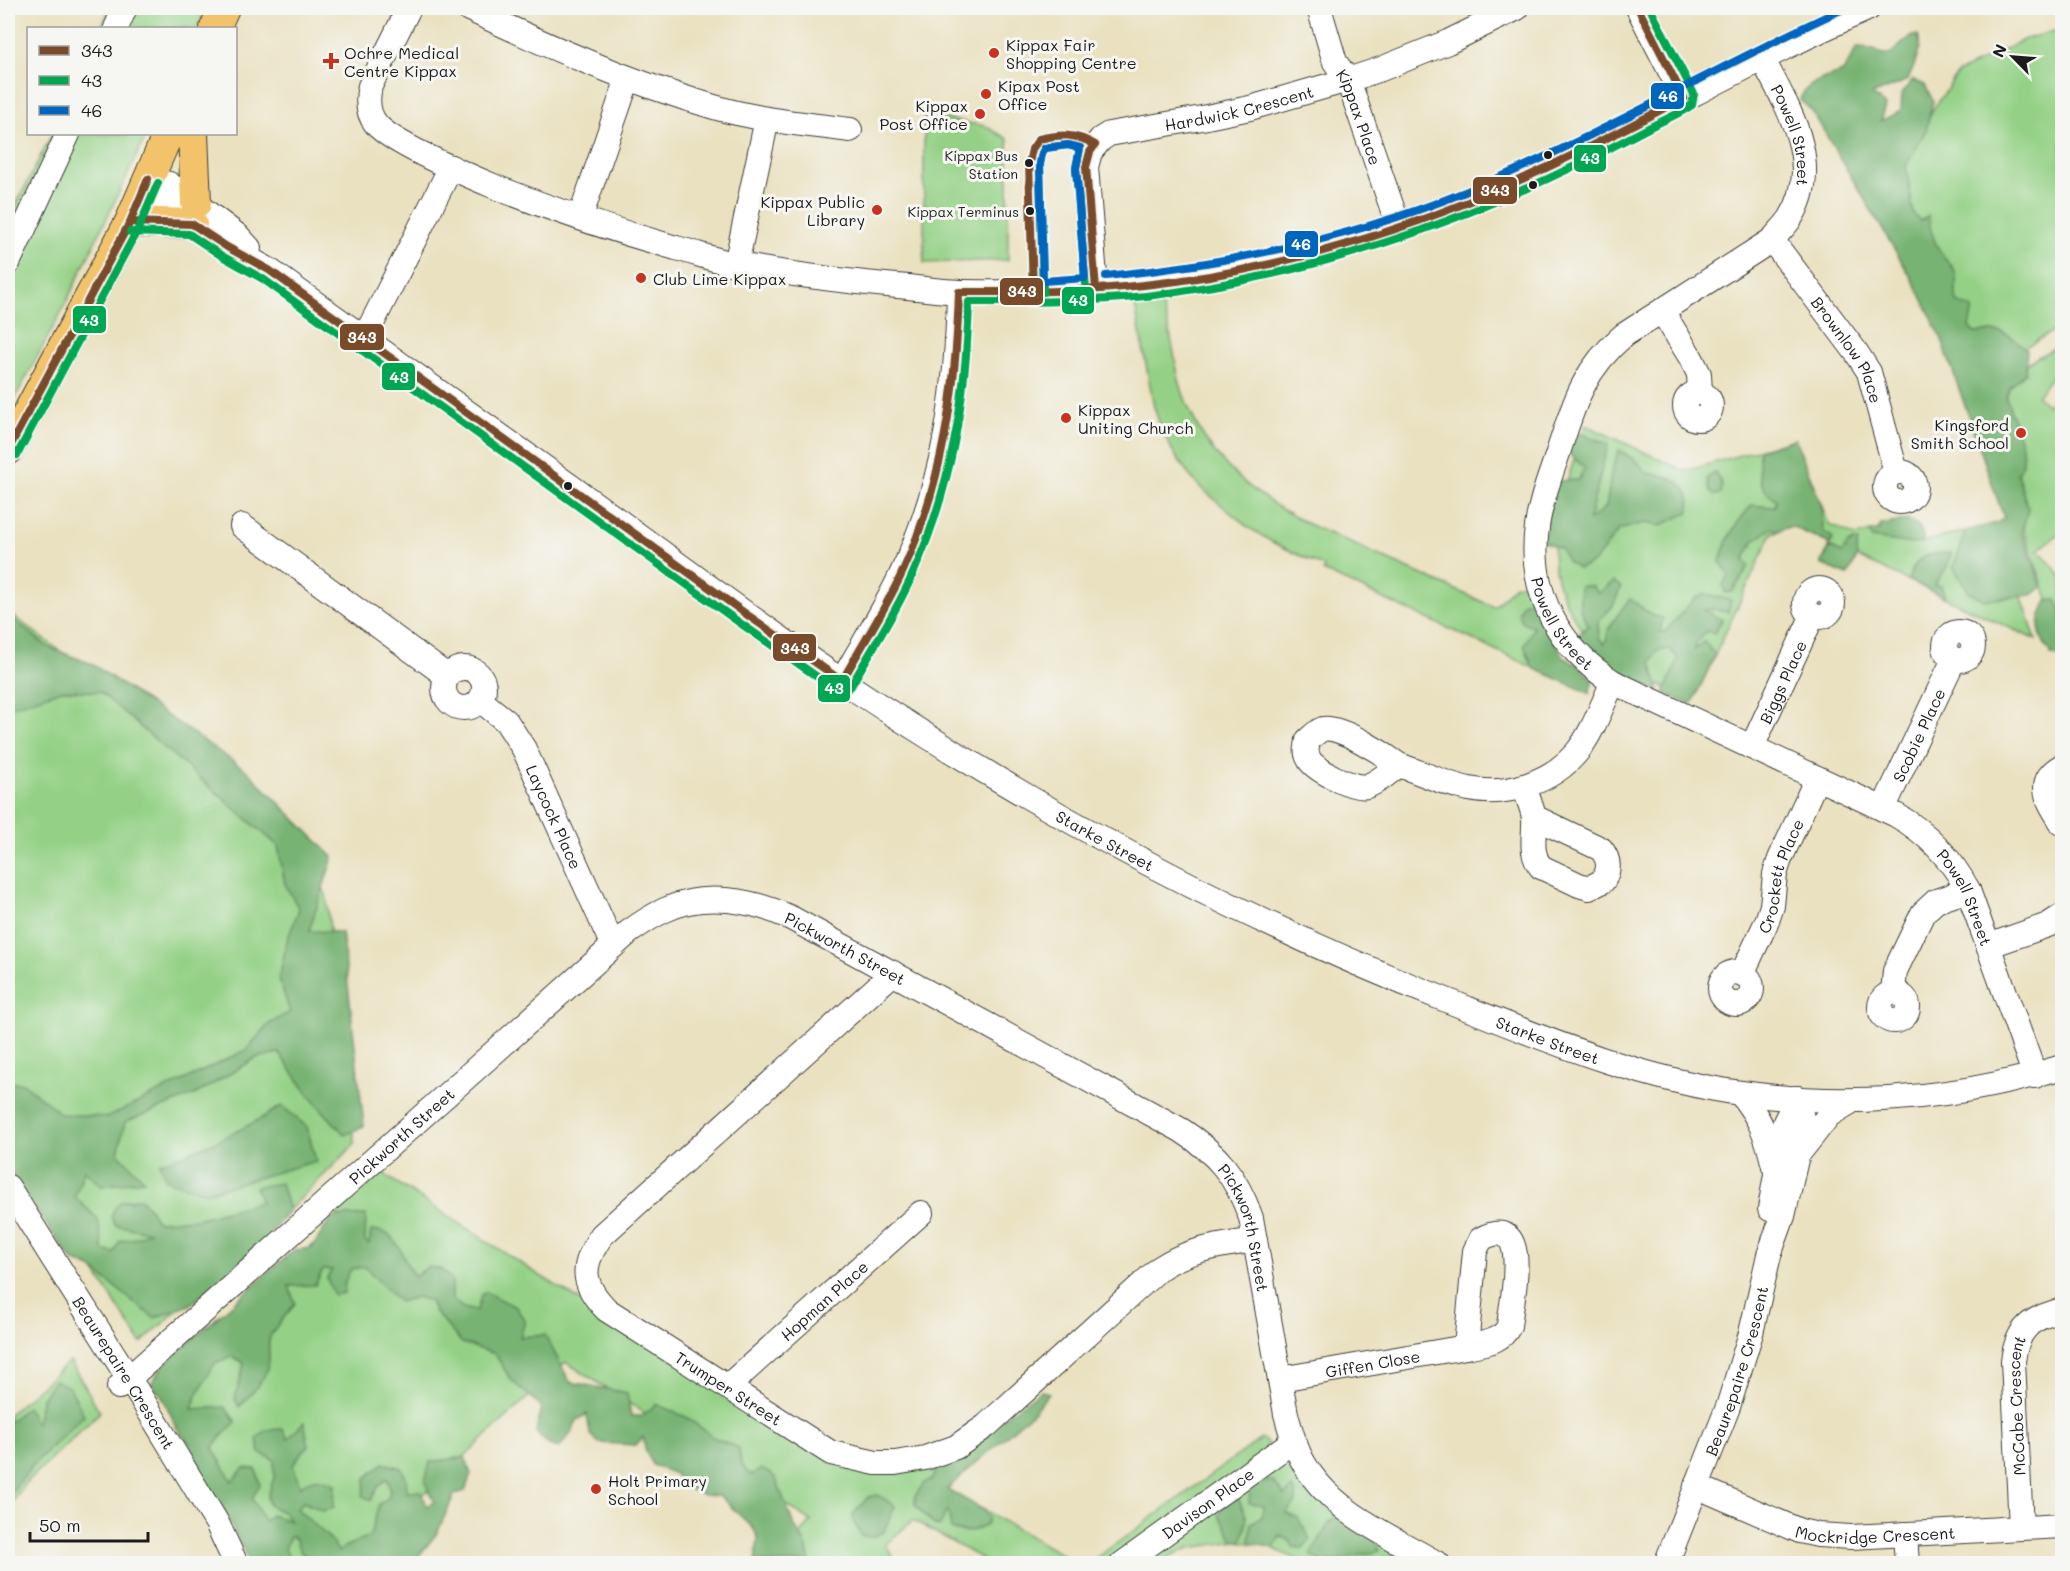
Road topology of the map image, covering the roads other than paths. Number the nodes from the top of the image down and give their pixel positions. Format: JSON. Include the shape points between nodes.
{"nodes":[{"id":1,"x":125,"y":8,"type":"edge"},
{"id":2,"x":224,"y":8,"type":"edge"},
{"id":3,"x":409,"y":8,"type":"edge"},
{"id":4,"x":467,"y":8,"type":"edge"},
{"id":5,"x":1319,"y":8,"type":"edge"},
{"id":6,"x":1517,"y":8,"type":"edge"},
{"id":7,"x":1638,"y":8,"type":"edge"},
{"id":8,"x":1869,"y":8,"type":"edge"},
{"id":9,"x":116,"y":27,"type":"edge"},
{"id":10,"x":215,"y":27,"type":"edge"},
{"id":11,"x":1762,"y":58,"type":"junction"},
{"id":12,"x":628,"y":78,"type":"junction"},
{"id":13,"x":1348,"y":80,"type":"junction"},
{"id":14,"x":1684,"y":98,"type":"junction"},
{"id":15,"x":767,"y":119,"type":"junction"},
{"id":16,"x":850,"y":130,"type":"dead end"},
{"id":17,"x":68,"y":135,"type":"edge"},
{"id":18,"x":168,"y":135,"type":"edge"},
{"id":19,"x":193,"y":135,"type":"edge"},
{"id":20,"x":451,"y":167,"type":"junction"},
{"id":21,"x":148,"y":179,"type":"junction"},
{"id":22,"x":194,"y":214,"type":"junction"},
{"id":23,"x":580,"y":218,"type":"junction"},
{"id":24,"x":130,"y":222,"type":"junction"},
{"id":25,"x":1399,"y":228,"type":"junction"},
{"id":26,"x":1772,"y":240,"type":"junction"},
{"id":27,"x":8,"y":263,"type":"edge"},
{"id":28,"x":735,"y":265,"type":"junction"},
{"id":29,"x":1096,"y":289,"type":"junction"},
{"id":30,"x":959,"y":292,"type":"junction"},
{"id":31,"x":1662,"y":311,"type":"junction"},
{"id":32,"x":365,"y":337,"type":"junction"},
{"id":33,"x":1700,"y":392,"type":"dead end"},
{"id":34,"x":8,"y":450,"type":"edge"},
{"id":35,"x":1896,"y":472,"type":"dead end"},
{"id":36,"x":242,"y":526,"type":"dead end"},
{"id":37,"x":1813,"y":615,"type":"dead end"},
{"id":38,"x":1954,"y":659,"type":"dead end"},
{"id":39,"x":842,"y":681,"type":"junction"},
{"id":40,"x":1613,"y":682,"type":"junction"},
{"id":41,"x":1752,"y":747,"type":"junction"},
{"id":42,"x":1399,"y":765,"type":"dead end"},
{"id":43,"x":2062,"y":766,"type":"edge"},
{"id":44,"x":1818,"y":778,"type":"junction"},
{"id":45,"x":1524,"y":786,"type":"junction"},
{"id":46,"x":1883,"y":809,"type":"junction"},
{"id":47,"x":2061,"y":816,"type":"edge"},
{"id":48,"x":1534,"y":817,"type":"dead end"},
{"id":49,"x":1968,"y":890,"type":"junction"},
{"id":50,"x":2062,"y":916,"type":"edge"},
{"id":51,"x":614,"y":946,"type":"junction"},
{"id":52,"x":1988,"y":946,"type":"junction"},
{"id":53,"x":893,"y":973,"type":"junction"},
{"id":54,"x":1742,"y":974,"type":"dead end"},
{"id":55,"x":1893,"y":993,"type":"dead end"},
{"id":56,"x":2062,"y":1067,"type":"edge"},
{"id":57,"x":2035,"y":1076,"type":"junction"},
{"id":58,"x":1740,"y":1093,"type":"junction"},
{"id":59,"x":1797,"y":1098,"type":"junction"},
{"id":60,"x":1852,"y":1101,"type":"junction"},
{"id":61,"x":1797,"y":1155,"type":"junction"},
{"id":62,"x":1776,"y":1172,"type":"junction"},
{"id":63,"x":8,"y":1187,"type":"edge"},
{"id":64,"x":921,"y":1213,"type":"dead end"},
{"id":65,"x":8,"y":1215,"type":"edge"},
{"id":66,"x":1256,"y":1240,"type":"junction"},
{"id":67,"x":37,"y":1247,"type":"junction"},
{"id":68,"x":1769,"y":1255,"type":"junction"},
{"id":69,"x":2062,"y":1310,"type":"edge"},
{"id":70,"x":1467,"y":1347,"type":"dead end"},
{"id":71,"x":1280,"y":1379,"type":"junction"},
{"id":72,"x":124,"y":1383,"type":"junction"},
{"id":73,"x":727,"y":1388,"type":"junction"},
{"id":74,"x":1293,"y":1441,"type":"junction"},
{"id":75,"x":1696,"y":1486,"type":"junction"},
{"id":76,"x":2062,"y":1526,"type":"edge"},
{"id":77,"x":2021,"y":1528,"type":"junction"},
{"id":78,"x":1905,"y":1534,"type":"junction"},
{"id":79,"x":235,"y":1562,"type":"edge"},
{"id":80,"x":1122,"y":1563,"type":"edge"},
{"id":81,"x":1438,"y":1563,"type":"edge"},
{"id":82,"x":1650,"y":1563,"type":"edge"},
{"id":83,"x":1666,"y":1563,"type":"edge"},
{"id":84,"x":1907,"y":1563,"type":"edge"}],
"edges":[{"from":1,"to":9,"type":"street"},
{"from":2,"to":10,"type":"main road"},
{"from":3,"to":20,"type":"street","via":[[370,86],[369,109],[376,124],[387,134]]},
{"from":4,"to":12,"type":"street"},
{"from":5,"to":13,"type":"street","name":"Kippax Place","via":[[1335,62]]},
{"from":6,"to":13,"type":"street","name":"Hardwick Crescent","via":[[1448,42]]},
{"from":7,"to":14,"type":"street"},
{"from":8,"to":11,"type":"street"},
{"from":11,"to":14,"type":"street"},
{"from":11,"to":26,"type":"street","name":"Powell Street","via":[[1794,120],[1805,167],[1802,191],[1790,218]]},
{"from":12,"to":15,"type":"street","via":[[715,107]]},
{"from":12,"to":23,"type":"street"},
{"from":13,"to":25,"type":"street","name":"Kippax Place"},
{"from":13,"to":29,"type":"street","name":"Hardwick Crescent","via":[[1250,108],[1118,131],[1101,140],[1090,152],[1086,167]]},
{"from":14,"to":25,"type":"street","via":[[1542,170]]},
{"from":15,"to":16,"type":"street"},
{"from":15,"to":28,"type":"street"},
{"from":17,"to":27,"type":"street"},
{"from":18,"to":21,"type":"main road"},
{"from":19,"to":22,"type":"main road"},
{"from":20,"to":23,"type":"street"},
{"from":20,"to":32,"type":"street"},
{"from":21,"to":22,"type":"street","name":"Starke Street","via":[[169,184]]},
{"from":21,"to":24,"type":"main road"},
{"from":22,"to":24,"type":"main road"},
{"from":22,"to":32,"type":"street","name":"Starke Street","via":[[238,236],[269,270]]},
{"from":23,"to":28,"type":"street"},
{"from":24,"to":34,"type":"main road"},
{"from":25,"to":29,"type":"street","via":[[1259,266]]},
{"from":26,"to":31,"type":"street","name":"Powell Street"},
{"from":26,"to":35,"type":"street","name":"Brownlow Place","via":[[1869,372]]},
{"from":28,"to":30,"type":"street","via":[[831,280]]},
{"from":29,"to":30,"type":"street"},
{"from":30,"to":39,"type":"street","via":[[953,400],[936,480],[902,573]]},
{"from":31,"to":33,"type":"street","via":[[1699,374]]},
{"from":31,"to":40,"type":"street","name":"Powell Street","via":[[1610,347],[1583,383],[1566,426],[1537,527],[1538,576],[1558,630],[1576,654]]},
{"from":32,"to":39,"type":"street","name":"Starke Street"},
{"from":36,"to":51,"type":"street","name":"Laycock Place","via":[[447,676],[453,670],[469,668],[481,677],[484,685],[480,700],[506,721],[524,749]]},
{"from":37,"to":41,"type":"street","name":"Biggs Place"},
{"from":38,"to":46,"type":"street","name":"Scobie Place"},
{"from":39,"to":58,"type":"street","name":"Starke Street","via":[[1116,846],[1246,912],[1413,987],[1501,1021],[1632,1068]]},
{"from":40,"to":41,"type":"street","name":"Powell Street"},
{"from":40,"to":45,"type":"street","via":[[1577,752],[1553,773]]},
{"from":41,"to":44,"type":"street","name":"Powell Street"},
{"from":42,"to":45,"type":"street","via":[[1470,789],[1497,791]]},
{"from":43,"to":47,"type":"street","via":[[2055,770],[2047,785],[2048,800]]},
{"from":44,"to":46,"type":"street","name":"Powell Street"},
{"from":44,"to":54,"type":"street","name":"Crockett Place","via":[[1780,859],[1772,906]]},
{"from":45,"to":48,"type":"street"},
{"from":46,"to":49,"type":"street","name":"Powell Street","via":[[1931,839]]},
{"from":49,"to":52,"type":"street","name":"Powell Street"},
{"from":49,"to":55,"type":"street","via":[[1936,901],[1923,913],[1895,971]]},
{"from":50,"to":52,"type":"street","via":[[2048,925]]},
{"from":51,"to":53,"type":"street","name":"Pickworth Street","via":[[667,909],[694,902],[738,901],[773,909]]},
{"from":51,"to":72,"type":"street","name":"Pickworth Street"},
{"from":52,"to":57,"type":"street","name":"Powell Street"},
{"from":53,"to":66,"type":"street","name":"Pickworth Street","via":[[1200,1143],[1232,1176],[1247,1207]]},
{"from":53,"to":73,"type":"street","name":"Trumper Street","via":[[602,1235],[589,1254],[586,1276],[593,1296],[607,1310]]},
{"from":56,"to":57,"type":"street","name":"Starke Street"},
{"from":57,"to":60,"type":"street","name":"Starke Street","via":[[1916,1098]]},
{"from":58,"to":59,"type":"street","name":"Starke Street"},
{"from":58,"to":62,"type":"street","via":[[1760,1119]]},
{"from":59,"to":60,"type":"street","name":"Starke Street"},
{"from":59,"to":61,"type":"street","name":"Beaurepaire Crescent","via":[[1802,1118]]},
{"from":59,"to":62,"type":"street","name":"Beaurepaire Crescent","via":[[1785,1122]]},
{"from":60,"to":61,"type":"street","via":[[1829,1115]]},
{"from":61,"to":68,"type":"street","name":"Beaurepaire Crescent"},
{"from":62,"to":68,"type":"street","name":"Beaurepaire Crescent"},
{"from":63,"to":67,"type":"street","name":"Beaurepaire Crescent"},
{"from":64,"to":73,"type":"street","name":"Hopman Place"},
{"from":65,"to":67,"type":"street","name":"Beaurepaire Crescent"},
{"from":66,"to":71,"type":"street","name":"Pickworth Street"},
{"from":66,"to":73,"type":"street","name":"Trumper Street","via":[[1177,1256],[986,1426],[956,1447],[925,1458],[876,1463],[831,1453]]},
{"from":67,"to":72,"type":"street","name":"Beaurepaire Crescent"},
{"from":68,"to":75,"type":"street","name":"Beaurepaire Crescent","via":[[1728,1407]]},
{"from":69,"to":77,"type":"street","name":"McCabe Crescent","via":[[2034,1320],[2023,1329],[2015,1344]]},
{"from":70,"to":71,"type":"street","name":"Giffen Close"},
{"from":71,"to":74,"type":"street","name":"Pickworth Street"},
{"from":72,"to":79,"type":"street","name":"Beaurepaire Crescent"},
{"from":74,"to":80,"type":"street","name":"Davison Place"},
{"from":74,"to":81,"type":"street","name":"Pickworth Street","via":[[1323,1490]]},
{"from":75,"to":78,"type":"street","name":"Mockridge Crescent","via":[[1784,1525],[1818,1535]]},
{"from":75,"to":82,"type":"street","name":"Beaurepaire Crescent"},
{"from":75,"to":83,"type":"street","name":"Beaurepaire Crescent"},
{"from":76,"to":77,"type":"street","name":"Mockridge Crescent"},
{"from":77,"to":78,"type":"street","name":"Mockridge Crescent"},
{"from":78,"to":84,"type":"street"}]}
